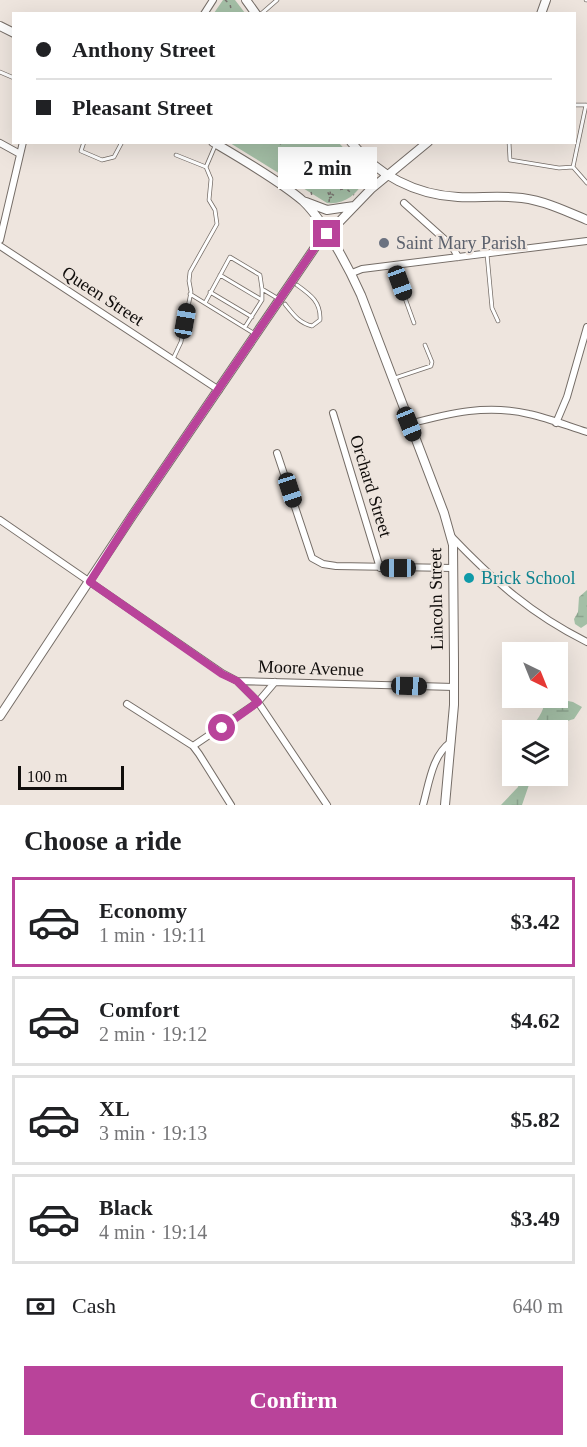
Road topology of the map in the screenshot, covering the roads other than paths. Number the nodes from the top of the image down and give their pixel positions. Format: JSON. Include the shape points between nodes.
{"nodes":[{"id":1,"x":277,"y":0,"type":"edge"},
{"id":2,"x":263,"y":12,"type":"edge"},
{"id":3,"x":586,"y":104,"type":"edge"},
{"id":4,"x":0,"y":143,"type":"edge"},
{"id":5,"x":22,"y":144,"type":"edge"},
{"id":6,"x":83,"y":144,"type":"edge"},
{"id":7,"x":121,"y":144,"type":"edge"},
{"id":8,"x":214,"y":144,"type":"edge"},
{"id":9,"x":217,"y":144,"type":"edge"},
{"id":10,"x":353,"y":144,"type":"edge"},
{"id":11,"x":426,"y":144,"type":"edge"},
{"id":12,"x":509,"y":144,"type":"edge"},
{"id":13,"x":20,"y":154,"type":"junction"},
{"id":14,"x":176,"y":155,"type":"dead end"},
{"id":15,"x":206,"y":167,"type":"junction"},
{"id":16,"x":573,"y":167,"type":"junction"},
{"id":17,"x":388,"y":176,"type":"junction"},
{"id":18,"x":587,"y":183,"type":"edge"},
{"id":19,"x":308,"y":199,"type":"junction"},
{"id":20,"x":404,"y":203,"type":"dead end"},
{"id":21,"x":354,"y":206,"type":"junction"},
{"id":22,"x":586,"y":216,"type":"edge"},
{"id":23,"x":1,"y":230,"type":"edge"},
{"id":24,"x":327,"y":234,"type":"junction"},
{"id":25,"x":0,"y":240,"type":"edge"},
{"id":26,"x":587,"y":241,"type":"edge"},
{"id":27,"x":0,"y":246,"type":"edge"},
{"id":28,"x":487,"y":254,"type":"junction"},
{"id":29,"x":458,"y":257,"type":"junction"},
{"id":30,"x":393,"y":265,"type":"junction"},
{"id":31,"x":352,"y":273,"type":"junction"},
{"id":32,"x":219,"y":275,"type":"junction"},
{"id":33,"x":297,"y":285,"type":"dead end"},
{"id":34,"x":262,"y":289,"type":"junction"},
{"id":35,"x":210,"y":292,"type":"junction"},
{"id":36,"x":190,"y":294,"type":"junction"},
{"id":37,"x":262,"y":300,"type":"junction"},
{"id":38,"x":282,"y":302,"type":"junction"},
{"id":39,"x":205,"y":303,"type":"junction"},
{"id":40,"x":252,"y":317,"type":"junction"},
{"id":41,"x":498,"y":321,"type":"dead end"},
{"id":42,"x":414,"y":323,"type":"dead end"},
{"id":43,"x":244,"y":327,"type":"junction"},
{"id":44,"x":587,"y":327,"type":"edge"},
{"id":45,"x":256,"y":335,"type":"junction"},
{"id":46,"x":425,"y":345,"type":"dead end"},
{"id":47,"x":585,"y":347,"type":"edge"},
{"id":48,"x":172,"y":359,"type":"junction"},
{"id":49,"x":393,"y":379,"type":"junction"},
{"id":50,"x":219,"y":390,"type":"junction"},
{"id":51,"x":333,"y":414,"type":"dead end"},
{"id":52,"x":556,"y":423,"type":"junction"},
{"id":53,"x":409,"y":424,"type":"junction"},
{"id":54,"x":587,"y":432,"type":"edge"},
{"id":55,"x":277,"y":453,"type":"dead end"},
{"id":56,"x":0,"y":520,"type":"edge"},
{"id":57,"x":451,"y":536,"type":"junction"},
{"id":58,"x":380,"y":567,"type":"junction"},
{"id":59,"x":453,"y":568,"type":"junction"},
{"id":60,"x":90,"y":582,"type":"junction"},
{"id":61,"x":587,"y":642,"type":"edge"},
{"id":62,"x":237,"y":681,"type":"junction"},
{"id":63,"x":275,"y":682,"type":"junction"},
{"id":64,"x":454,"y":687,"type":"junction"},
{"id":65,"x":258,"y":702,"type":"junction"},
{"id":66,"x":127,"y":704,"type":"dead end"},
{"id":67,"x":0,"y":717,"type":"edge"},
{"id":68,"x":451,"y":742,"type":"junction"},
{"id":69,"x":193,"y":746,"type":"junction"},
{"id":70,"x":231,"y":805,"type":"edge"},
{"id":71,"x":327,"y":805,"type":"edge"},
{"id":72,"x":423,"y":805,"type":"edge"},
{"id":73,"x":445,"y":805,"type":"edge"}],
"edges":[{"from":1,"to":2,"type":"lane"},
{"from":3,"to":16,"type":"lane"},
{"from":4,"to":13,"type":"street"},
{"from":5,"to":13,"type":"street"},
{"from":6,"to":7,"type":"lane","via":[[81,152],[102,160],[114,157]]},
{"from":8,"to":15,"type":"lane"},
{"from":9,"to":19,"type":"main road"},
{"from":10,"to":17,"type":"main road"},
{"from":11,"to":17,"type":"main road"},
{"from":12,"to":16,"type":"lane","via":[[510,160]]},
{"from":13,"to":23,"type":"street"},
{"from":14,"to":15,"type":"lane"},
{"from":15,"to":36,"type":"lane","via":[[211,179],[209,200],[218,224],[190,272]]},
{"from":16,"to":18,"type":"lane"},
{"from":17,"to":21,"type":"main road"},
{"from":17,"to":22,"type":"main road","via":[[441,195],[521,198]]},
{"from":19,"to":21,"type":"main road","via":[[327,210]]},
{"from":19,"to":24,"type":"main road","name":"Lincoln Street"},
{"from":20,"to":29,"type":"street","via":[[452,246]]},
{"from":21,"to":24,"type":"main road"},
{"from":23,"to":25,"type":"street"},
{"from":24,"to":31,"type":"main road","name":"Lincoln Street"},
{"from":24,"to":38,"type":"main road"},
{"from":26,"to":28,"type":"street"},
{"from":27,"to":48,"type":"street","name":"Queen Street"},
{"from":28,"to":29,"type":"street"},
{"from":28,"to":41,"type":"lane","via":[[492,308]]},
{"from":29,"to":30,"type":"street"},
{"from":30,"to":31,"type":"street"},
{"from":30,"to":42,"type":"lane"},
{"from":31,"to":49,"type":"main road","name":"Lincoln Street"},
{"from":32,"to":34,"type":"lane","via":[[230,257],[260,275]]},
{"from":32,"to":35,"type":"lane"},
{"from":32,"to":37,"type":"lane"},
{"from":33,"to":38,"type":"lane","via":[[314,297],[321,320],[312,326],[305,324]]},
{"from":34,"to":37,"type":"lane"},
{"from":34,"to":38,"type":"lane"},
{"from":35,"to":39,"type":"lane"},
{"from":35,"to":40,"type":"lane"},
{"from":36,"to":39,"type":"lane"},
{"from":36,"to":48,"type":"lane","via":[[179,347]]},
{"from":37,"to":40,"type":"lane"},
{"from":38,"to":45,"type":"main road"},
{"from":39,"to":43,"type":"lane"},
{"from":40,"to":43,"type":"lane"},
{"from":43,"to":45,"type":"lane"},
{"from":44,"to":47,"type":"street"},
{"from":45,"to":50,"type":"main road"},
{"from":46,"to":49,"type":"lane","via":[[431,366]]},
{"from":47,"to":52,"type":"street"},
{"from":48,"to":50,"type":"street","name":"Queen Street"},
{"from":49,"to":53,"type":"main road","name":"Lincoln Street"},
{"from":50,"to":60,"type":"main road"},
{"from":51,"to":58,"type":"street","name":"Orchard Street"},
{"from":52,"to":53,"type":"street","via":[[531,414],[489,408]]},
{"from":52,"to":54,"type":"street"},
{"from":53,"to":57,"type":"main road","name":"Lincoln Street"},
{"from":55,"to":58,"type":"street","via":[[312,558],[323,564]]},
{"from":56,"to":60,"type":"street","name":"Moore Avenue"},
{"from":57,"to":59,"type":"main road","name":"Lincoln Street"},
{"from":57,"to":61,"type":"street","via":[[528,608]]},
{"from":58,"to":59,"type":"street"},
{"from":59,"to":64,"type":"main road","name":"Lincoln Street"},
{"from":60,"to":62,"type":"street","name":"Moore Avenue"},
{"from":60,"to":67,"type":"main road"},
{"from":62,"to":63,"type":"street","name":"Moore Avenue"},
{"from":62,"to":65,"type":"street"},
{"from":63,"to":64,"type":"street","name":"Moore Avenue"},
{"from":63,"to":65,"type":"street"},
{"from":64,"to":68,"type":"main road","name":"Lincoln Street"},
{"from":65,"to":69,"type":"street"},
{"from":65,"to":71,"type":"street"},
{"from":66,"to":69,"type":"street"},
{"from":68,"to":72,"type":"street","via":[[436,761]]},
{"from":68,"to":73,"type":"main road","name":"Lincoln Street"},
{"from":69,"to":70,"type":"street"}]}
